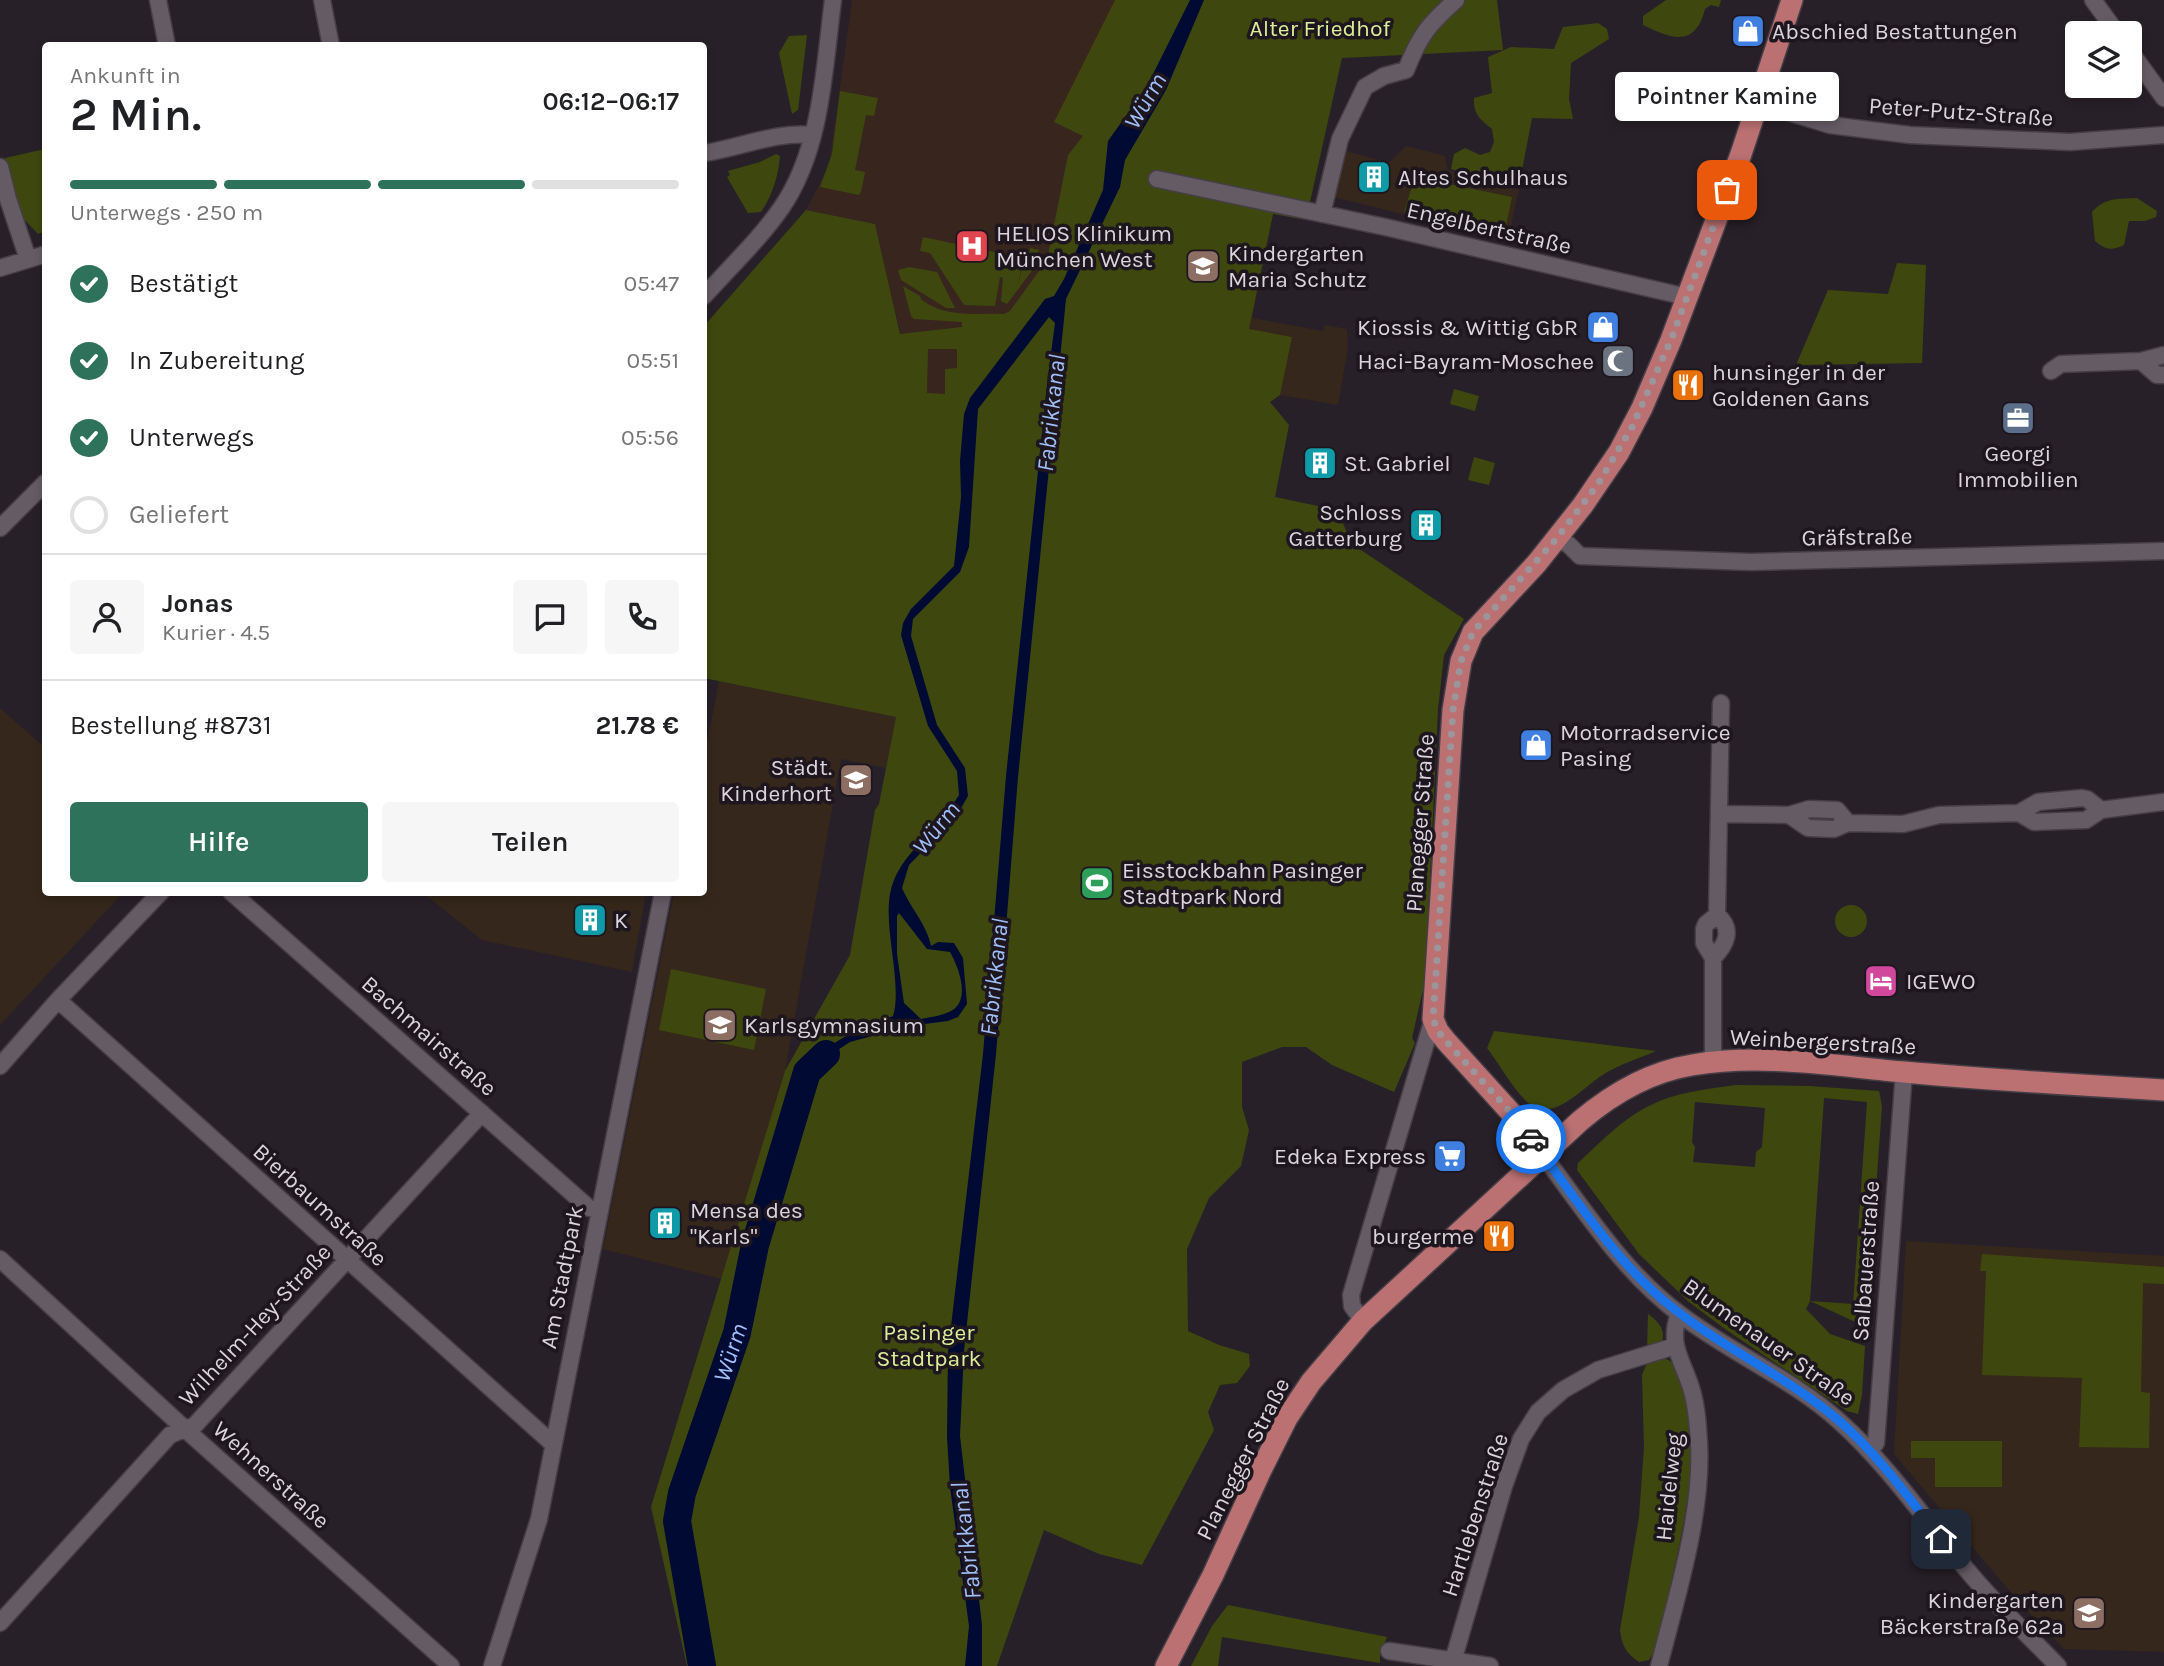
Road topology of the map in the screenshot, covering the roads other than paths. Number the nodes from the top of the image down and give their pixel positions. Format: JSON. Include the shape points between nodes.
{"nodes":[{"id":1,"x":158,"y":0,"type":"edge"},
{"id":2,"x":322,"y":0,"type":"edge"},
{"id":3,"x":833,"y":0,"type":"edge"},
{"id":4,"x":1456,"y":0,"type":"edge"},
{"id":5,"x":1792,"y":0,"type":"edge"},
{"id":6,"x":2092,"y":0,"type":"edge"},
{"id":7,"x":2108,"y":21,"type":"edge"},
{"id":8,"x":166,"y":42,"type":"edge"},
{"id":9,"x":330,"y":42,"type":"edge"},
{"id":10,"x":2142,"y":68,"type":"edge"},
{"id":11,"x":2164,"y":98,"type":"edge"},
{"id":12,"x":1758,"y":103,"type":"junction"},
{"id":13,"x":813,"y":135,"type":"junction"},
{"id":14,"x":2164,"y":135,"type":"edge"},
{"id":15,"x":707,"y":152,"type":"edge"},
{"id":16,"x":0,"y":167,"type":"edge"},
{"id":17,"x":1157,"y":179,"type":"dead end"},
{"id":18,"x":1322,"y":214,"type":"junction"},
{"id":19,"x":42,"y":255,"type":"edge"},
{"id":20,"x":29,"y":259,"type":"junction"},
{"id":21,"x":0,"y":268,"type":"edge"},
{"id":22,"x":707,"y":293,"type":"edge"},
{"id":23,"x":1687,"y":297,"type":"junction"},
{"id":24,"x":2164,"y":355,"type":"edge"},
{"id":25,"x":2141,"y":361,"type":"junction"},
{"id":26,"x":2051,"y":371,"type":"dead end"},
{"id":27,"x":2164,"y":375,"type":"edge"},
{"id":28,"x":42,"y":486,"type":"edge"},
{"id":29,"x":0,"y":528,"type":"edge"},
{"id":30,"x":1557,"y":538,"type":"junction"},
{"id":31,"x":2164,"y":551,"type":"edge"},
{"id":32,"x":1721,"y":703,"type":"dead end"},
{"id":33,"x":2164,"y":803,"type":"edge"},
{"id":34,"x":1720,"y":814,"type":"junction"},
{"id":35,"x":157,"y":896,"type":"edge"},
{"id":36,"x":236,"y":896,"type":"edge"},
{"id":37,"x":662,"y":896,"type":"edge"},
{"id":38,"x":58,"y":1000,"type":"junction"},
{"id":39,"x":1433,"y":1019,"type":"junction"},
{"id":40,"x":1713,"y":1063,"type":"junction"},
{"id":41,"x":0,"y":1066,"type":"edge"},
{"id":42,"x":1904,"y":1072,"type":"junction"},
{"id":43,"x":2164,"y":1090,"type":"edge"},
{"id":44,"x":482,"y":1113,"type":"junction"},
{"id":45,"x":1543,"y":1155,"type":"junction"},
{"id":46,"x":598,"y":1210,"type":"junction"},
{"id":47,"x":0,"y":1259,"type":"edge"},
{"id":48,"x":346,"y":1259,"type":"junction"},
{"id":49,"x":1679,"y":1314,"type":"junction"},
{"id":50,"x":1363,"y":1321,"type":"junction"},
{"id":51,"x":1675,"y":1346,"type":"junction"},
{"id":52,"x":185,"y":1429,"type":"junction"},
{"id":53,"x":553,"y":1444,"type":"junction"},
{"id":54,"x":1869,"y":1450,"type":"junction"},
{"id":55,"x":0,"y":1623,"type":"edge"},
{"id":56,"x":1390,"y":1651,"type":"dead end"},
{"id":57,"x":1453,"y":1661,"type":"junction"},
{"id":58,"x":2047,"y":1662,"type":"edge"},
{"id":59,"x":497,"y":1664,"type":"edge"},
{"id":60,"x":451,"y":1666,"type":"edge"},
{"id":61,"x":1166,"y":1666,"type":"edge"},
{"id":62,"x":1490,"y":1666,"type":"edge"},
{"id":63,"x":1658,"y":1666,"type":"edge"}],
"edges":[{"from":1,"to":8,"type":"street"},
{"from":2,"to":9,"type":"street"},
{"from":3,"to":13,"type":"street"},
{"from":4,"to":18,"type":"street","via":[[1430,23],[1406,70],[1365,87],[1340,139]]},
{"from":5,"to":12,"type":"main road","name":"Planegger Straße"},
{"from":6,"to":7,"type":"street"},
{"from":10,"to":11,"type":"street"},
{"from":12,"to":14,"type":"street","name":"Peter-Putz-Straße","via":[[1830,125],[1910,135],[2070,142]]},
{"from":12,"to":23,"type":"main road","name":"Planegger Straße"},
{"from":13,"to":15,"type":"street","via":[[781,135]]},
{"from":13,"to":22,"type":"street","via":[[782,207]]},
{"from":16,"to":20,"type":"street"},
{"from":17,"to":18,"type":"street","name":"Engelbertstraße"},
{"from":18,"to":23,"type":"street","name":"Engelbertstraße"},
{"from":19,"to":20,"type":"street"},
{"from":20,"to":21,"type":"street"},
{"from":23,"to":30,"type":"main road","name":"Planegger Straße","via":[[1632,427],[1598,484]]},
{"from":24,"to":25,"type":"street"},
{"from":25,"to":26,"type":"street","via":[[2061,364]]},
{"from":25,"to":27,"type":"street","via":[[2157,375]]},
{"from":28,"to":29,"type":"street"},
{"from":30,"to":31,"type":"street","name":"Gräfstraße","via":[[1580,555],[1727,562]]},
{"from":30,"to":39,"type":"main road","name":"Planegger Straße","via":[[1473,632],[1461,661],[1453,710]]},
{"from":32,"to":34,"type":"street"},
{"from":33,"to":34,"type":"street","via":[[2101,810],[2086,820],[2034,822],[2019,813],[1939,815],[1903,824],[1849,823],[1834,829],[1808,828],[1789,815]]},
{"from":34,"to":40,"type":"street","via":[[1717,915],[1727,928],[1727,940],[1713,958]]},
{"from":35,"to":38,"type":"street"},
{"from":36,"to":44,"type":"street","name":"Bachmairstraße"},
{"from":37,"to":46,"type":"street","name":"Am Stadtpark"},
{"from":38,"to":41,"type":"street"},
{"from":38,"to":48,"type":"street","name":"Bierbaumstraße"},
{"from":39,"to":45,"type":"main road","name":"Blumenauer Straße","via":[[1446,1041]]},
{"from":39,"to":50,"type":"street","name":"Planegger Straße","via":[[1351,1295],[1352,1306]]},
{"from":40,"to":42,"type":"main road","name":"Weinbergerstraße","via":[[1794,1062]]},
{"from":40,"to":45,"type":"main road","name":"Weinbergerstraße","via":[[1692,1065],[1628,1086],[1605,1100]]},
{"from":42,"to":43,"type":"main road","name":"Weinbergerstraße"},
{"from":42,"to":54,"type":"street","name":"Salbauerstraße","via":[[1876,1443]]},
{"from":44,"to":46,"type":"street","name":"Bachmairstraße","via":[[589,1208]]},
{"from":44,"to":48,"type":"street","name":"Wilhelm-Hey-Straße"},
{"from":45,"to":49,"type":"street","name":"Blumenauer Straße","via":[[1606,1241]]},
{"from":45,"to":50,"type":"main road","name":"Weinbergerstraße"},
{"from":46,"to":53,"type":"street","name":"Am Stadtpark"},
{"from":47,"to":52,"type":"street","name":"Wehnerstraße"},
{"from":48,"to":52,"type":"street","name":"Wilhelm-Hey-Straße","via":[[195,1425]]},
{"from":48,"to":53,"type":"street","name":"Bierbaumstraße"},
{"from":49,"to":51,"type":"street","name":"Haidelweg"},
{"from":49,"to":54,"type":"street","name":"Blumenauer Straße","via":[[1804,1395]]},
{"from":50,"to":61,"type":"main road","name":"Planegger Straße","via":[[1287,1418]]},
{"from":51,"to":57,"type":"street","name":"Hartlebenstraße","via":[[1598,1370],[1563,1390],[1538,1412],[1521,1439],[1504,1486]]},
{"from":51,"to":63,"type":"street","name":"Haidelweg","via":[[1692,1390],[1700,1454],[1688,1542]]},
{"from":52,"to":55,"type":"street","name":"Wilhelm-Hey-Straße","via":[[170,1435]]},
{"from":52,"to":60,"type":"street","name":"Wehnerstraße"},
{"from":53,"to":59,"type":"street","name":"Am Stadtpark","via":[[532,1547]]},
{"from":54,"to":58,"type":"street","name":"Blumenauer Straße"},
{"from":56,"to":57,"type":"street"},
{"from":57,"to":62,"type":"street"}]}
